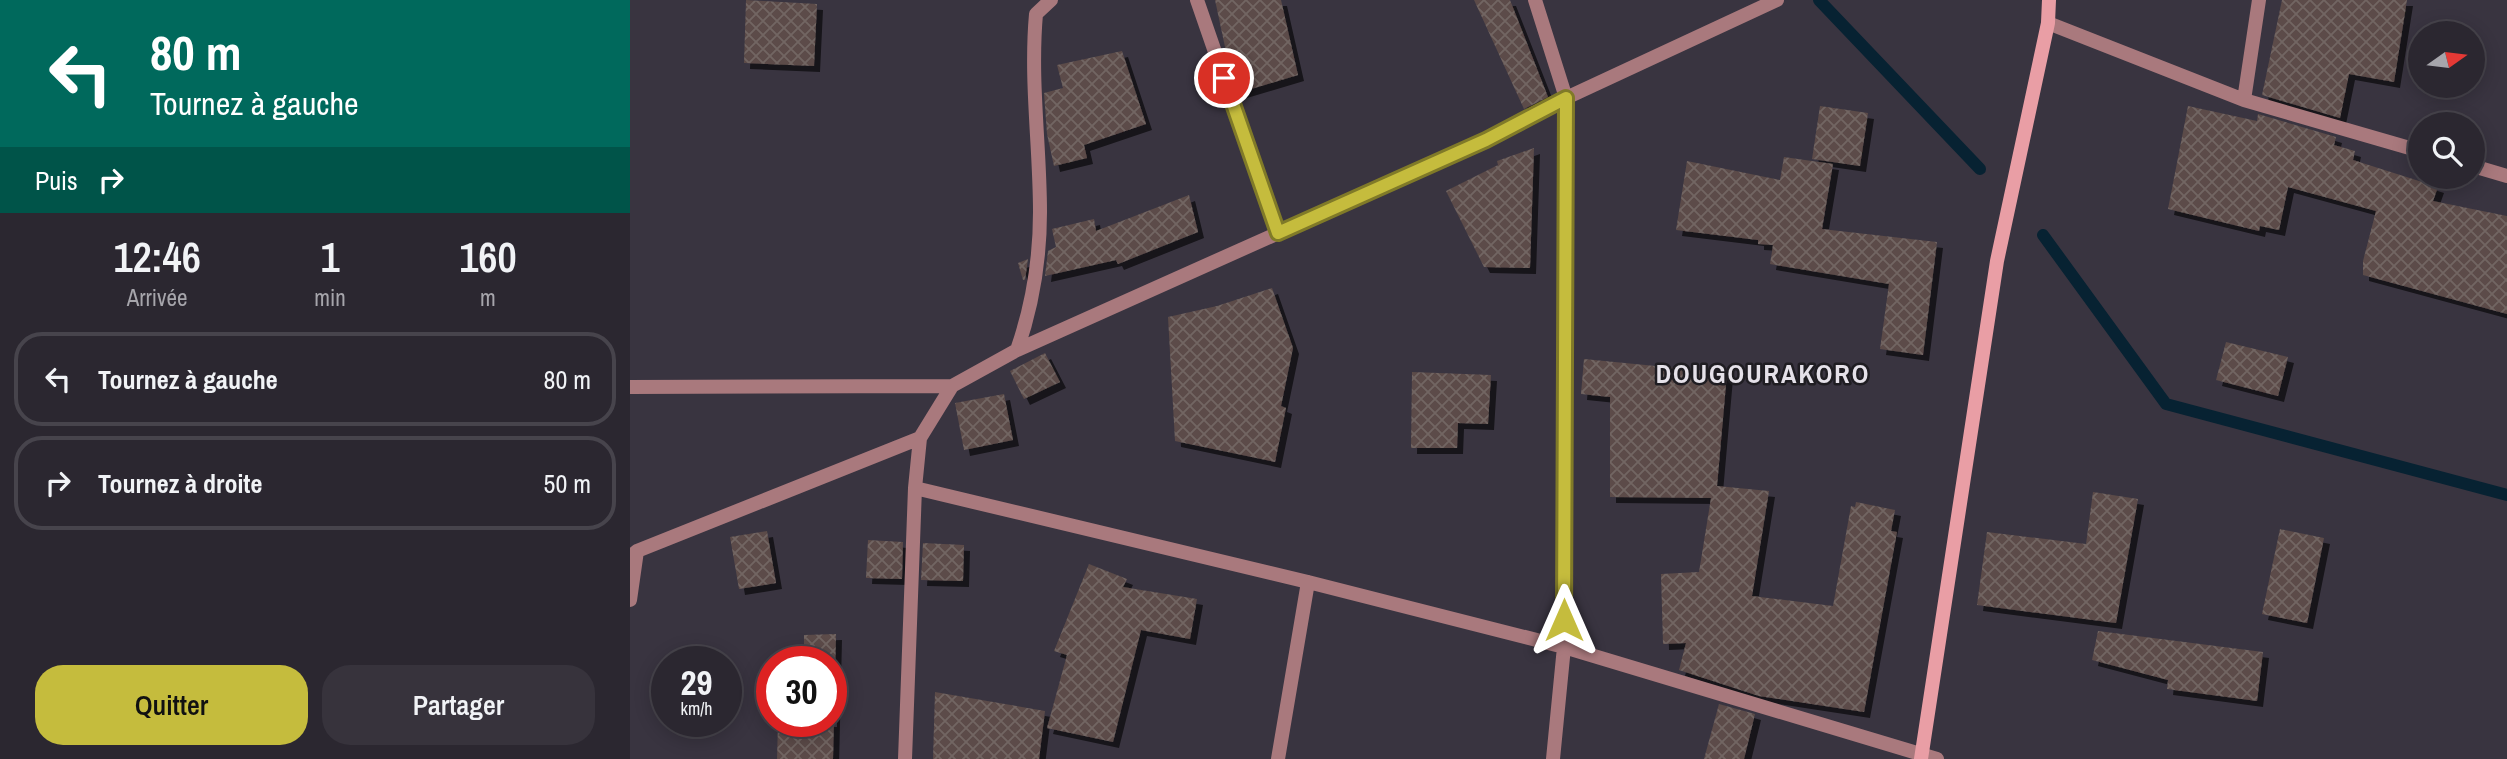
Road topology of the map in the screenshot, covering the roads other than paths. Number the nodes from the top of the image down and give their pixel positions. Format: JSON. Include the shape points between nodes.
{"nodes":[{"id":1,"x":1051,"y":0,"type":"edge"},
{"id":2,"x":1198,"y":0,"type":"edge"},
{"id":3,"x":1535,"y":0,"type":"edge"},
{"id":4,"x":1777,"y":0,"type":"edge"},
{"id":5,"x":2049,"y":0,"type":"edge"},
{"id":6,"x":2259,"y":0,"type":"edge"},
{"id":7,"x":2048,"y":23,"type":"junction"},
{"id":8,"x":1566,"y":98,"type":"junction"},
{"id":9,"x":2244,"y":100,"type":"junction"},
{"id":10,"x":2408,"y":148,"type":"edge"},
{"id":11,"x":2485,"y":170,"type":"edge"},
{"id":12,"x":2507,"y":176,"type":"edge"},
{"id":13,"x":1278,"y":233,"type":"junction"},
{"id":14,"x":1017,"y":350,"type":"junction"},
{"id":15,"x":952,"y":386,"type":"junction"},
{"id":16,"x":630,"y":387,"type":"edge"},
{"id":17,"x":920,"y":438,"type":"junction"},
{"id":18,"x":915,"y":488,"type":"junction"},
{"id":19,"x":633,"y":554,"type":"edge"},
{"id":20,"x":1308,"y":582,"type":"junction"},
{"id":21,"x":630,"y":600,"type":"edge"},
{"id":22,"x":1564,"y":647,"type":"junction"},
{"id":23,"x":1921,"y":756,"type":"edge"},
{"id":24,"x":905,"y":759,"type":"edge"},
{"id":25,"x":1278,"y":759,"type":"edge"},
{"id":26,"x":1553,"y":759,"type":"edge"},
{"id":27,"x":1937,"y":759,"type":"edge"}],
"edges":[{"from":1,"to":14,"type":"street","via":[[1036,14],[1032,60],[1040,214],[1029,314]]},
{"from":2,"to":13,"type":"street"},
{"from":3,"to":8,"type":"street"},
{"from":4,"to":8,"type":"street"},
{"from":5,"to":7,"type":"main road"},
{"from":6,"to":9,"type":"street"},
{"from":7,"to":9,"type":"street"},
{"from":7,"to":23,"type":"main road","via":[[1997,261]]},
{"from":8,"to":13,"type":"street","via":[[1486,140]]},
{"from":8,"to":22,"type":"street"},
{"from":9,"to":10,"type":"street"},
{"from":11,"to":12,"type":"street"},
{"from":13,"to":14,"type":"street"},
{"from":14,"to":15,"type":"street"},
{"from":15,"to":16,"type":"street"},
{"from":15,"to":17,"type":"street"},
{"from":17,"to":18,"type":"street"},
{"from":17,"to":19,"type":"street"},
{"from":18,"to":20,"type":"street"},
{"from":18,"to":24,"type":"street"},
{"from":19,"to":21,"type":"street"},
{"from":20,"to":22,"type":"street"},
{"from":20,"to":25,"type":"street"},
{"from":22,"to":23,"type":"street"},
{"from":22,"to":26,"type":"street"},
{"from":23,"to":27,"type":"street"}]}
